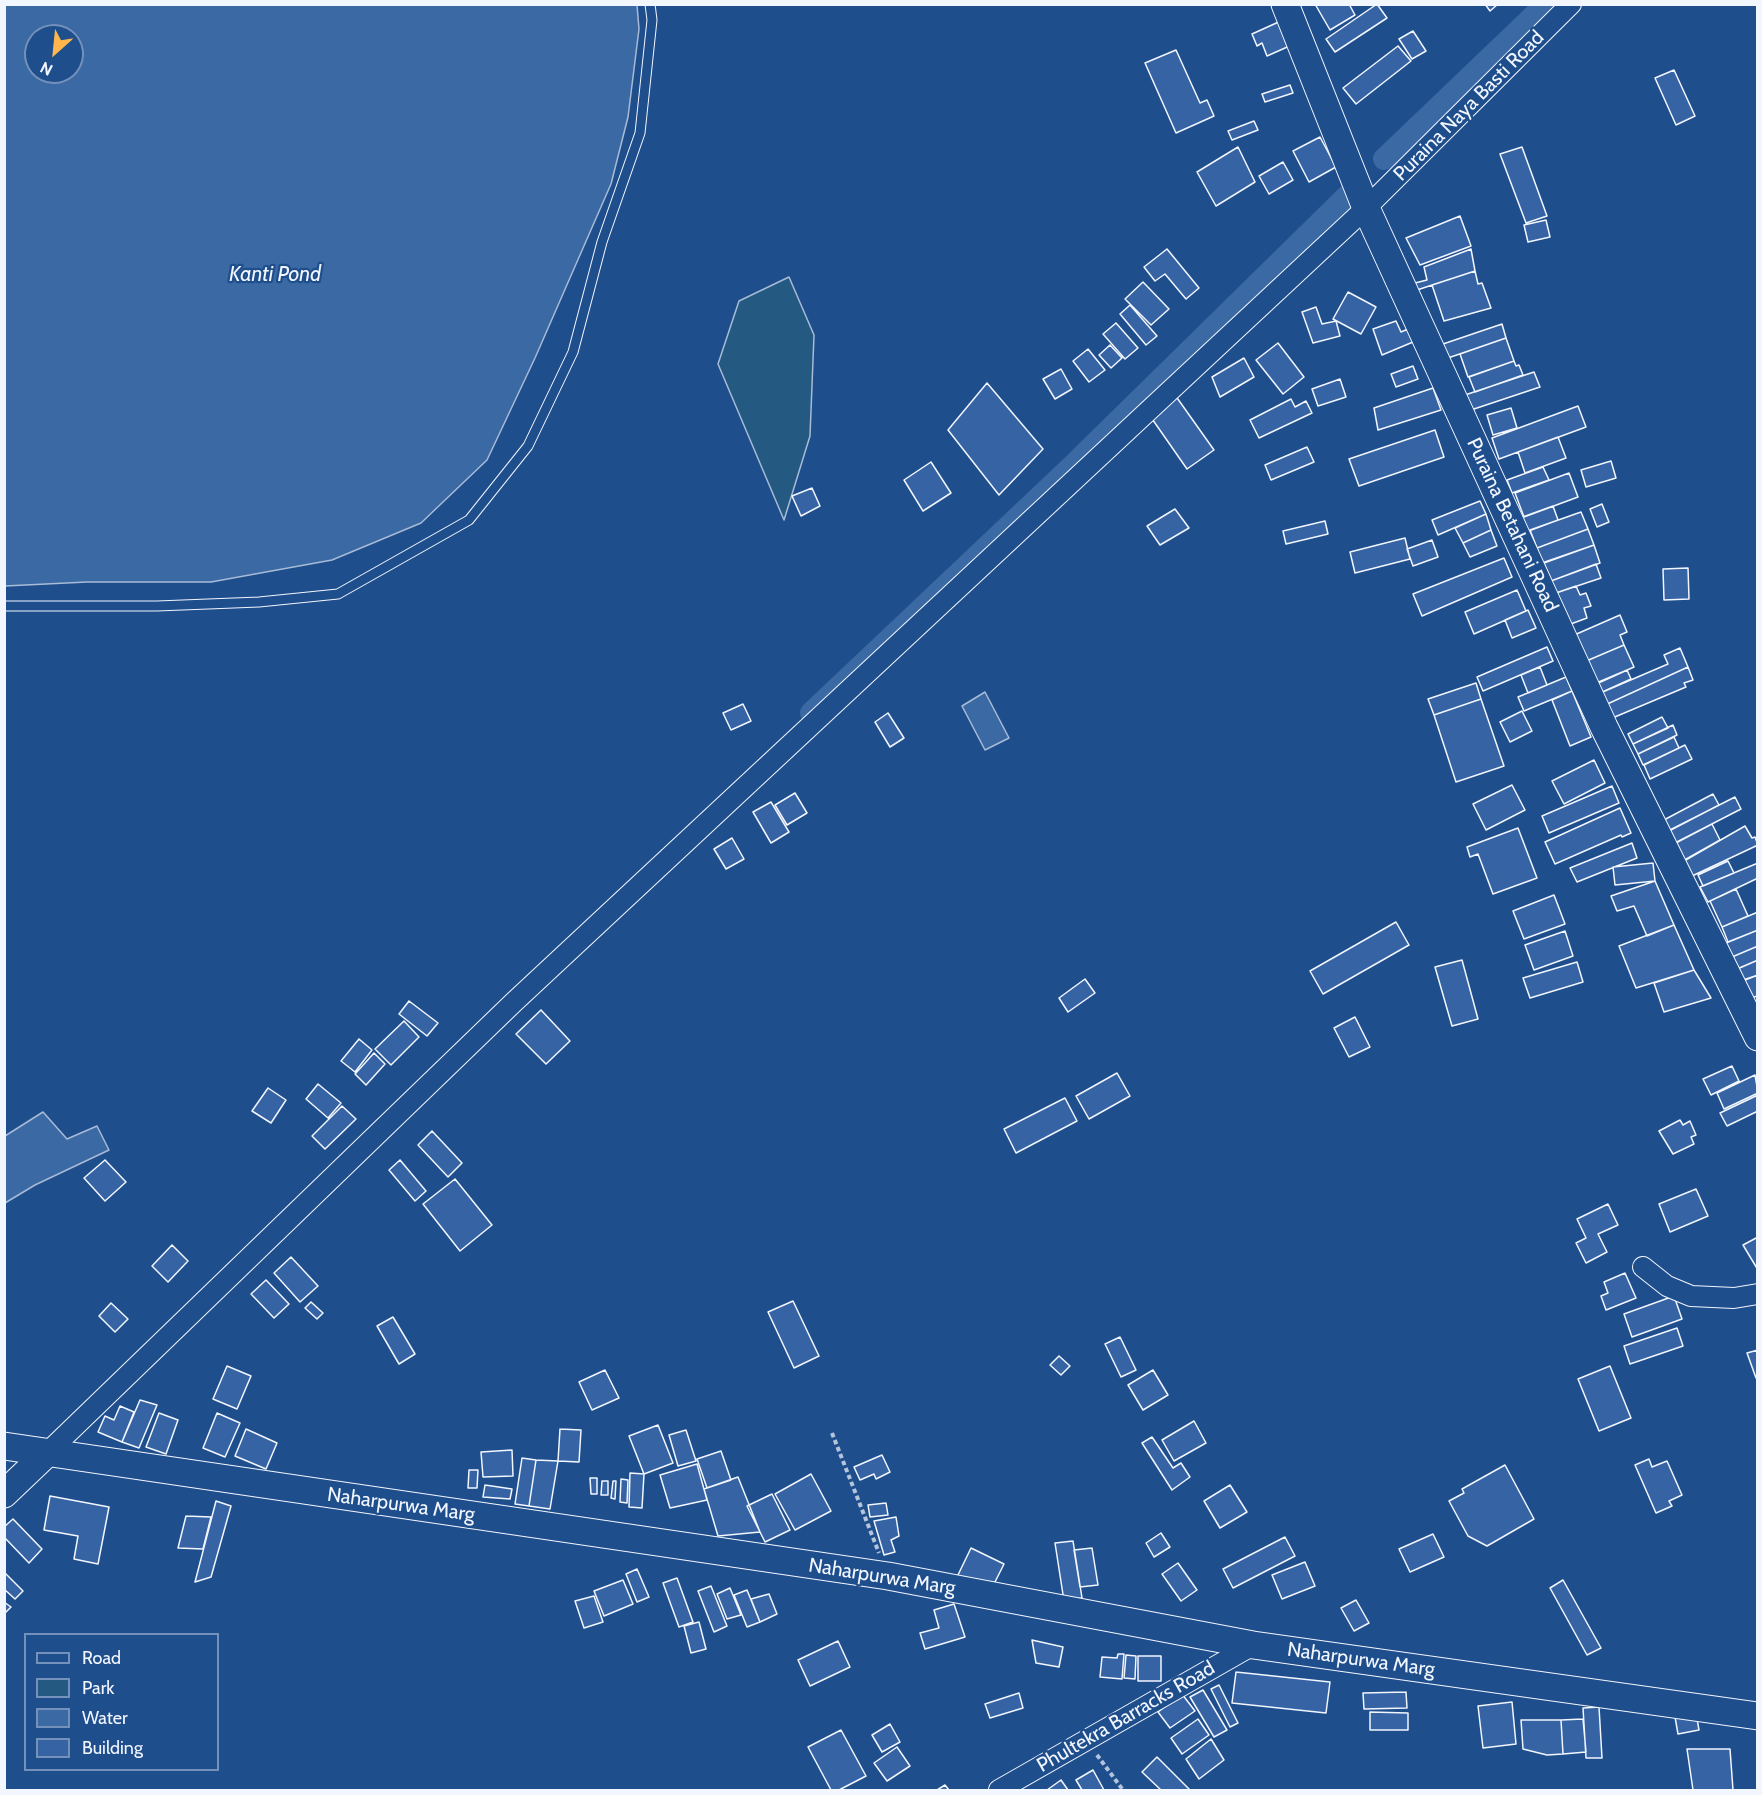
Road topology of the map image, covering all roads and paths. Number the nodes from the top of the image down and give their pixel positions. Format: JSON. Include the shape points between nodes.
{"nodes":[{"id":1,"x":650,"y":4,"type":"edge"},
{"id":2,"x":1285,"y":4,"type":"edge"},
{"id":3,"x":1571,"y":4,"type":"edge"},
{"id":4,"x":1366,"y":208,"type":"junction"},
{"id":5,"x":4,"y":606,"type":"edge"},
{"id":6,"x":1758,"y":1037,"type":"edge"},
{"id":7,"x":1643,"y":1267,"type":"dead end"},
{"id":8,"x":1758,"y":1294,"type":"edge"},
{"id":9,"x":832,"y":1433,"type":"dead end"},
{"id":10,"x":4,"y":1446,"type":"edge"},
{"id":11,"x":46,"y":1454,"type":"junction"},
{"id":12,"x":4,"y":1494,"type":"edge"},
{"id":13,"x":888,"y":1576,"type":"junction"},
{"id":14,"x":1253,"y":1645,"type":"junction"},
{"id":15,"x":1758,"y":1716,"type":"edge"},
{"id":16,"x":1086,"y":1740,"type":"junction"},
{"id":17,"x":999,"y":1791,"type":"edge"},
{"id":18,"x":1123,"y":1791,"type":"edge"}],
"edges":[{"from":1,"to":5,"type":"lane","via":[[652,20],[640,133],[602,242],[573,352],[528,446],[469,520],[338,594],[157,606]]},
{"from":2,"to":4,"type":"main road","name":"Puraina Betahani Road"},
{"from":3,"to":4,"type":"street","name":"Puraina Naya Basti Road"},
{"from":4,"to":6,"type":"main road","name":"Puraina Betahani Road","via":[[1604,727]]},
{"from":4,"to":11,"type":"street","name":"Puraina Naya Basti Road","via":[[514,1002]]},
{"from":7,"to":8,"type":"street","via":[[1667,1286],[1691,1296],[1734,1298]]},
{"from":9,"to":13,"type":"path"},
{"from":10,"to":11,"type":"main road","name":"Naharpurwa Marg"},
{"from":11,"to":12,"type":"main road"},
{"from":11,"to":13,"type":"main road","name":"Naharpurwa Marg"},
{"from":13,"to":14,"type":"main road","name":"Naharpurwa Marg"},
{"from":14,"to":15,"type":"main road","name":"Naharpurwa Marg"},
{"from":14,"to":16,"type":"street","name":"Phultekra Barracks Road"},
{"from":16,"to":17,"type":"street","name":"Phultekra Barracks Road"},
{"from":16,"to":18,"type":"path"}]}
